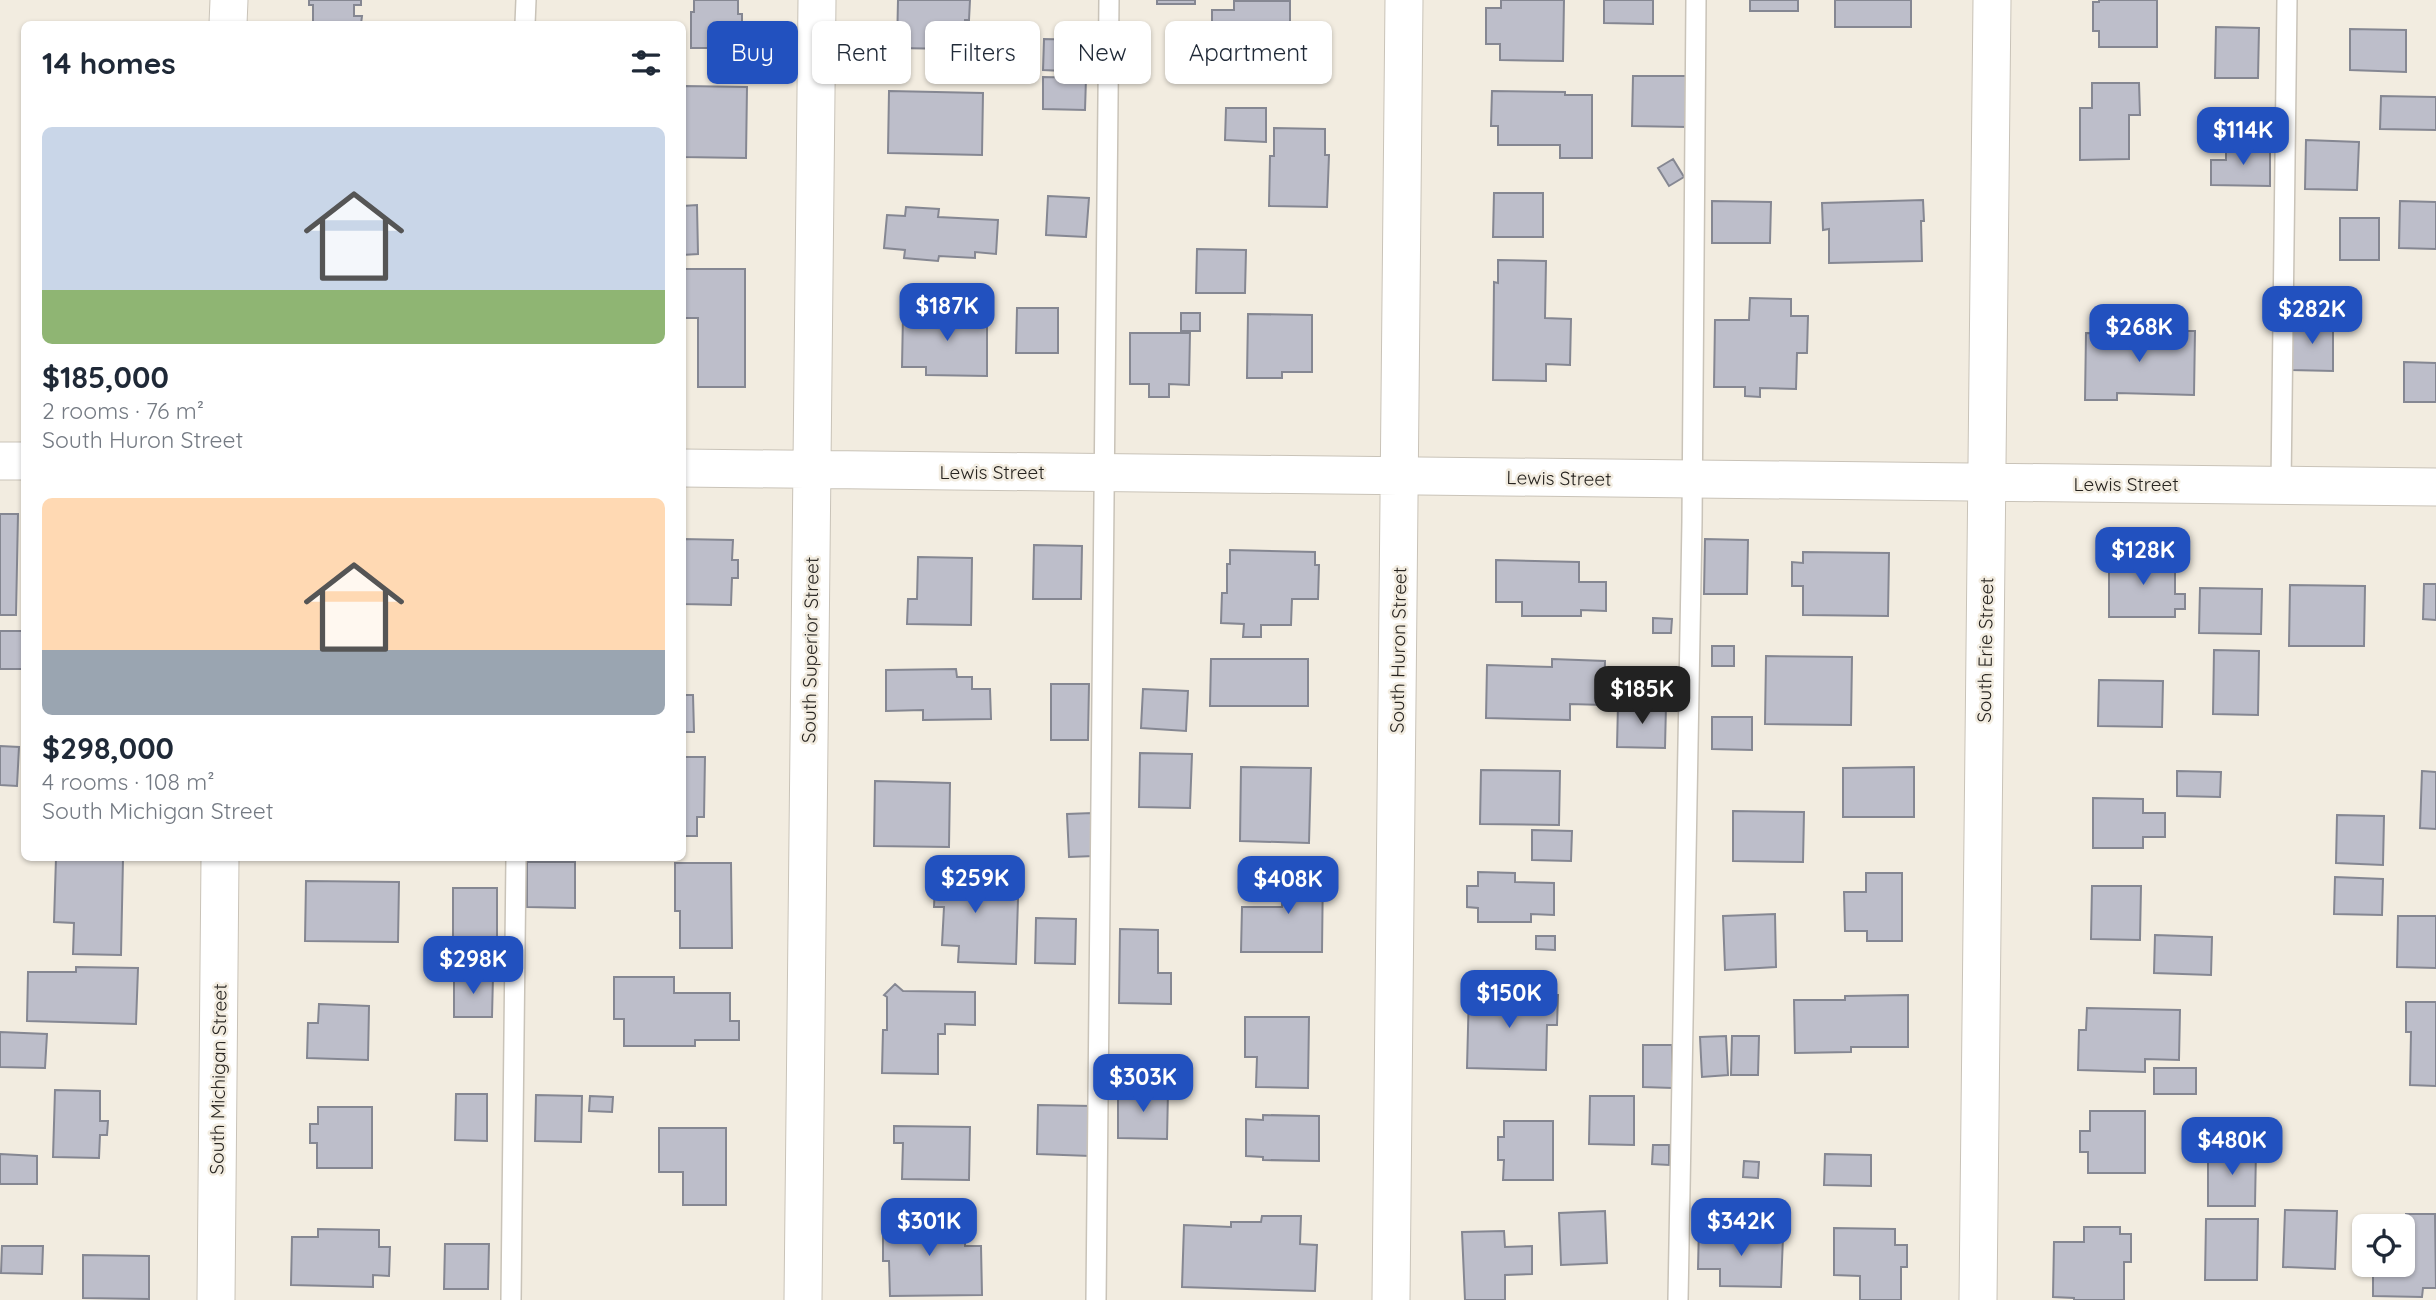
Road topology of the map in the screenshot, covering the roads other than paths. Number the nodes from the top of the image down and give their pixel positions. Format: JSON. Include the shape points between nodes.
{"nodes":[{"id":1,"x":229,"y":0,"type":"edge"},
{"id":2,"x":526,"y":0,"type":"edge"},
{"id":3,"x":817,"y":0,"type":"edge"},
{"id":4,"x":1109,"y":0,"type":"edge"},
{"id":5,"x":1404,"y":0,"type":"edge"},
{"id":6,"x":1696,"y":0,"type":"edge"},
{"id":7,"x":1992,"y":0,"type":"edge"},
{"id":8,"x":2287,"y":0,"type":"edge"},
{"id":9,"x":228,"y":21,"type":"edge"},
{"id":10,"x":525,"y":21,"type":"edge"},
{"id":11,"x":0,"y":461,"type":"edge"},
{"id":12,"x":21,"y":461,"type":"edge"},
{"id":13,"x":686,"y":468,"type":"edge"},
{"id":14,"x":812,"y":470,"type":"junction"},
{"id":15,"x":1105,"y":472,"type":"junction"},
{"id":16,"x":1399,"y":476,"type":"junction"},
{"id":17,"x":1693,"y":479,"type":"junction"},
{"id":18,"x":1987,"y":482,"type":"junction"},
{"id":19,"x":2281,"y":485,"type":"junction"},
{"id":20,"x":2436,"y":486,"type":"edge"},
{"id":21,"x":220,"y":861,"type":"edge"},
{"id":22,"x":516,"y":861,"type":"edge"},
{"id":23,"x":216,"y":1300,"type":"edge"},
{"id":24,"x":511,"y":1300,"type":"edge"},
{"id":25,"x":803,"y":1300,"type":"edge"},
{"id":26,"x":1096,"y":1300,"type":"edge"},
{"id":27,"x":1391,"y":1300,"type":"edge"},
{"id":28,"x":1678,"y":1300,"type":"edge"},
{"id":29,"x":1978,"y":1300,"type":"edge"}],
"edges":[{"from":1,"to":9,"type":"street"},
{"from":2,"to":10,"type":"lane"},
{"from":3,"to":14,"type":"street","name":"South Superior Street"},
{"from":4,"to":15,"type":"lane"},
{"from":5,"to":16,"type":"street","name":"South Huron Street"},
{"from":6,"to":17,"type":"lane"},
{"from":7,"to":18,"type":"street","name":"South Erie Street"},
{"from":8,"to":19,"type":"lane"},
{"from":11,"to":12,"type":"street"},
{"from":13,"to":14,"type":"street","name":"Lewis Street"},
{"from":14,"to":15,"type":"street","name":"Lewis Street"},
{"from":14,"to":25,"type":"street","name":"South Superior Street"},
{"from":15,"to":16,"type":"street","name":"Lewis Street"},
{"from":15,"to":26,"type":"lane"},
{"from":16,"to":17,"type":"street","name":"Lewis Street"},
{"from":16,"to":27,"type":"street","name":"South Huron Street"},
{"from":17,"to":18,"type":"street","name":"Lewis Street"},
{"from":17,"to":28,"type":"lane"},
{"from":18,"to":19,"type":"street","name":"Lewis Street"},
{"from":18,"to":29,"type":"street","name":"South Erie Street"},
{"from":19,"to":20,"type":"street","name":"Lewis Street"},
{"from":21,"to":23,"type":"street","name":"South Michigan Street"},
{"from":22,"to":24,"type":"lane"}]}
